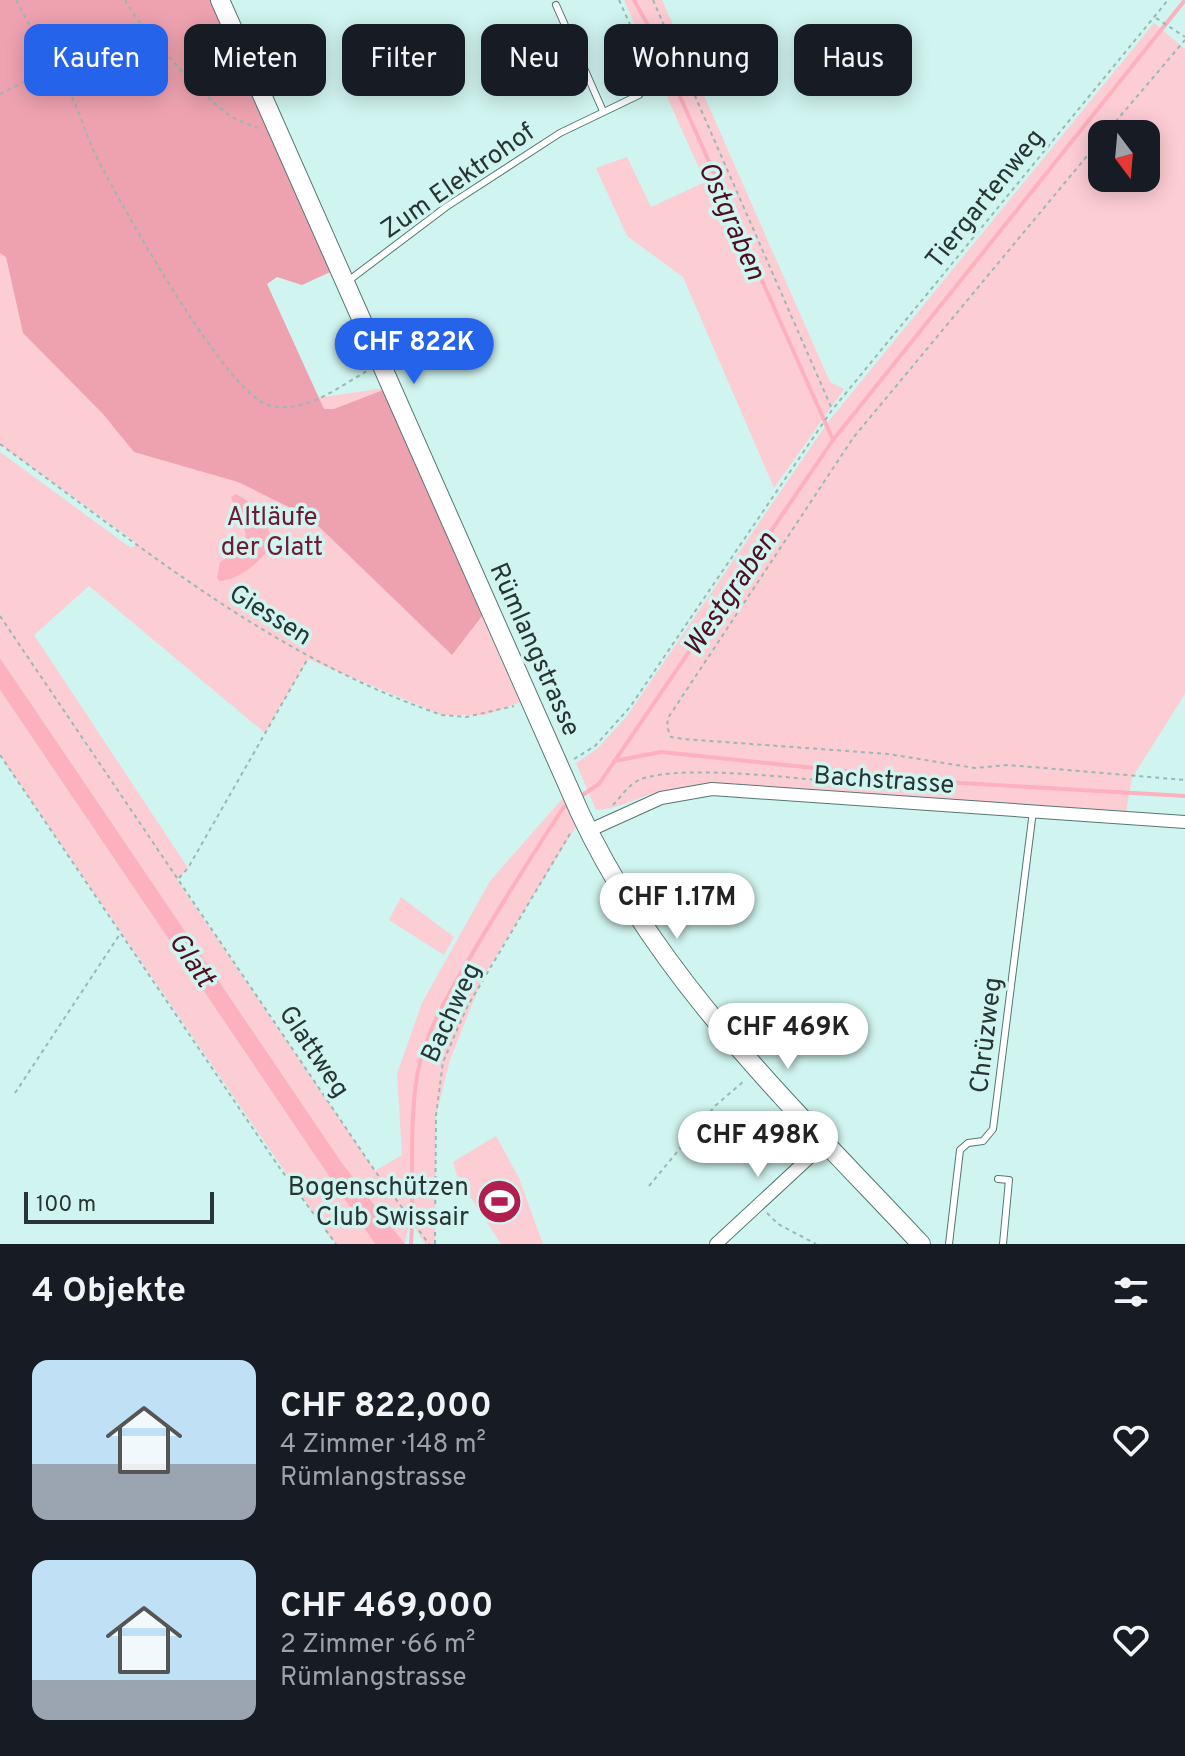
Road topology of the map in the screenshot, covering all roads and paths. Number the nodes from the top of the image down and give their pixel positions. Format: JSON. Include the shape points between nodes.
{"nodes":[{"id":1,"x":16,"y":0,"type":"edge"},
{"id":2,"x":125,"y":0,"type":"edge"},
{"id":3,"x":220,"y":0,"type":"edge"},
{"id":4,"x":619,"y":0,"type":"edge"},
{"id":5,"x":653,"y":0,"type":"edge"},
{"id":6,"x":1168,"y":0,"type":"edge"},
{"id":7,"x":556,"y":5,"type":"dead end"},
{"id":8,"x":1154,"y":16,"type":"junction"},
{"id":9,"x":28,"y":24,"type":"edge"},
{"id":10,"x":630,"y":24,"type":"edge"},
{"id":11,"x":1185,"y":38,"type":"edge"},
{"id":12,"x":24,"y":82,"type":"edge"},
{"id":13,"x":0,"y":94,"type":"edge"},
{"id":14,"x":70,"y":96,"type":"edge"},
{"id":15,"x":637,"y":96,"type":"edge"},
{"id":16,"x":603,"y":111,"type":"junction"},
{"id":17,"x":1117,"y":120,"type":"edge"},
{"id":18,"x":281,"y":138,"type":"junction"},
{"id":19,"x":1088,"y":155,"type":"edge"},
{"id":20,"x":345,"y":282,"type":"junction"},
{"id":21,"x":381,"y":364,"type":"junction"},
{"id":22,"x":832,"y":410,"type":"junction"},
{"id":23,"x":0,"y":444,"type":"edge"},
{"id":24,"x":0,"y":616,"type":"edge"},
{"id":25,"x":308,"y":659,"type":"junction"},
{"id":26,"x":513,"y":706,"type":"dead end"},
{"id":27,"x":584,"y":754,"type":"dead end"},
{"id":28,"x":0,"y":755,"type":"edge"},
{"id":29,"x":1185,"y":780,"type":"edge"},
{"id":30,"x":1033,"y":811,"type":"junction"},
{"id":31,"x":584,"y":822,"type":"junction"},
{"id":32,"x":1185,"y":822,"type":"edge"},
{"id":33,"x":177,"y":880,"type":"junction"},
{"id":34,"x":120,"y":933,"type":"junction"},
{"id":35,"x":757,"y":1070,"type":"junction"},
{"id":36,"x":15,"y":1093,"type":"dead end"},
{"id":37,"x":826,"y":1142,"type":"junction"},
{"id":38,"x":998,"y":1179,"type":"dead end"},
{"id":39,"x":649,"y":1186,"type":"dead end"},
{"id":40,"x":758,"y":1203,"type":"junction"},
{"id":41,"x":428,"y":1243,"type":"edge"},
{"id":42,"x":336,"y":1244,"type":"edge"},
{"id":43,"x":435,"y":1244,"type":"edge"},
{"id":44,"x":716,"y":1244,"type":"edge"},
{"id":45,"x":816,"y":1244,"type":"edge"},
{"id":46,"x":921,"y":1244,"type":"edge"},
{"id":47,"x":949,"y":1244,"type":"edge"},
{"id":48,"x":1003,"y":1244,"type":"edge"}],
"edges":[{"from":1,"to":9,"type":"path"},
{"from":2,"to":18,"type":"path","via":[[148,33],[231,117]]},
{"from":3,"to":18,"type":"street","name":"Rümlangstrasse"},
{"from":4,"to":10,"type":"path"},
{"from":5,"to":22,"type":"path"},
{"from":6,"to":8,"type":"path","name":"Tiergartenweg"},
{"from":7,"to":16,"type":"lane"},
{"from":8,"to":11,"type":"path"},
{"from":8,"to":22,"type":"path","name":"Tiergartenweg"},
{"from":11,"to":17,"type":"path"},
{"from":12,"to":13,"type":"path"},
{"from":14,"to":21,"type":"path","via":[[144,244],[190,318],[245,390],[264,404],[292,410]]},
{"from":15,"to":16,"type":"lane","name":"Zum Elektrohof"},
{"from":16,"to":20,"type":"lane","name":"Zum Elektrohof","via":[[458,199]]},
{"from":18,"to":20,"type":"street","name":"Rümlangstrasse"},
{"from":19,"to":29,"type":"path","via":[[853,438],[668,718],[667,727],[671,737],[683,739],[888,754],[975,768],[1008,765]]},
{"from":20,"to":21,"type":"street","name":"Rümlangstrasse"},
{"from":21,"to":31,"type":"street","name":"Rümlangstrasse"},
{"from":22,"to":27,"type":"path","name":"Tiergartenweg","via":[[657,670],[612,729]]},
{"from":23,"to":25,"type":"path","name":"Giessen","via":[[217,602]]},
{"from":24,"to":33,"type":"path","name":"Glattweg"},
{"from":25,"to":26,"type":"path","name":"Giessen","via":[[442,715],[476,716]]},
{"from":25,"to":33,"type":"path"},
{"from":28,"to":34,"type":"path"},
{"from":30,"to":31,"type":"street","name":"Bachstrasse","via":[[712,789],[661,798]]},
{"from":30,"to":32,"type":"street","name":"Bachstrasse"},
{"from":30,"to":47,"type":"lane","name":"Chrüzweg","via":[[993,1129],[983,1141],[960,1150]]},
{"from":31,"to":35,"type":"street","name":"Rümlangstrasse","via":[[662,957]]},
{"from":31,"to":43,"type":"path","name":"Bachweg","via":[[570,833],[490,966],[443,1062],[436,1115]]},
{"from":33,"to":41,"type":"path","name":"Glattweg"},
{"from":34,"to":36,"type":"path"},
{"from":34,"to":42,"type":"path"},
{"from":35,"to":37,"type":"street","name":"Rümlangstrasse"},
{"from":35,"to":39,"type":"path","via":[[715,1106]]},
{"from":37,"to":40,"type":"street"},
{"from":37,"to":46,"type":"street","name":"Rümlangstrasse"},
{"from":38,"to":48,"type":"lane","via":[[1009,1180]]},
{"from":40,"to":44,"type":"street"},
{"from":40,"to":45,"type":"path","via":[[778,1224]]}]}
